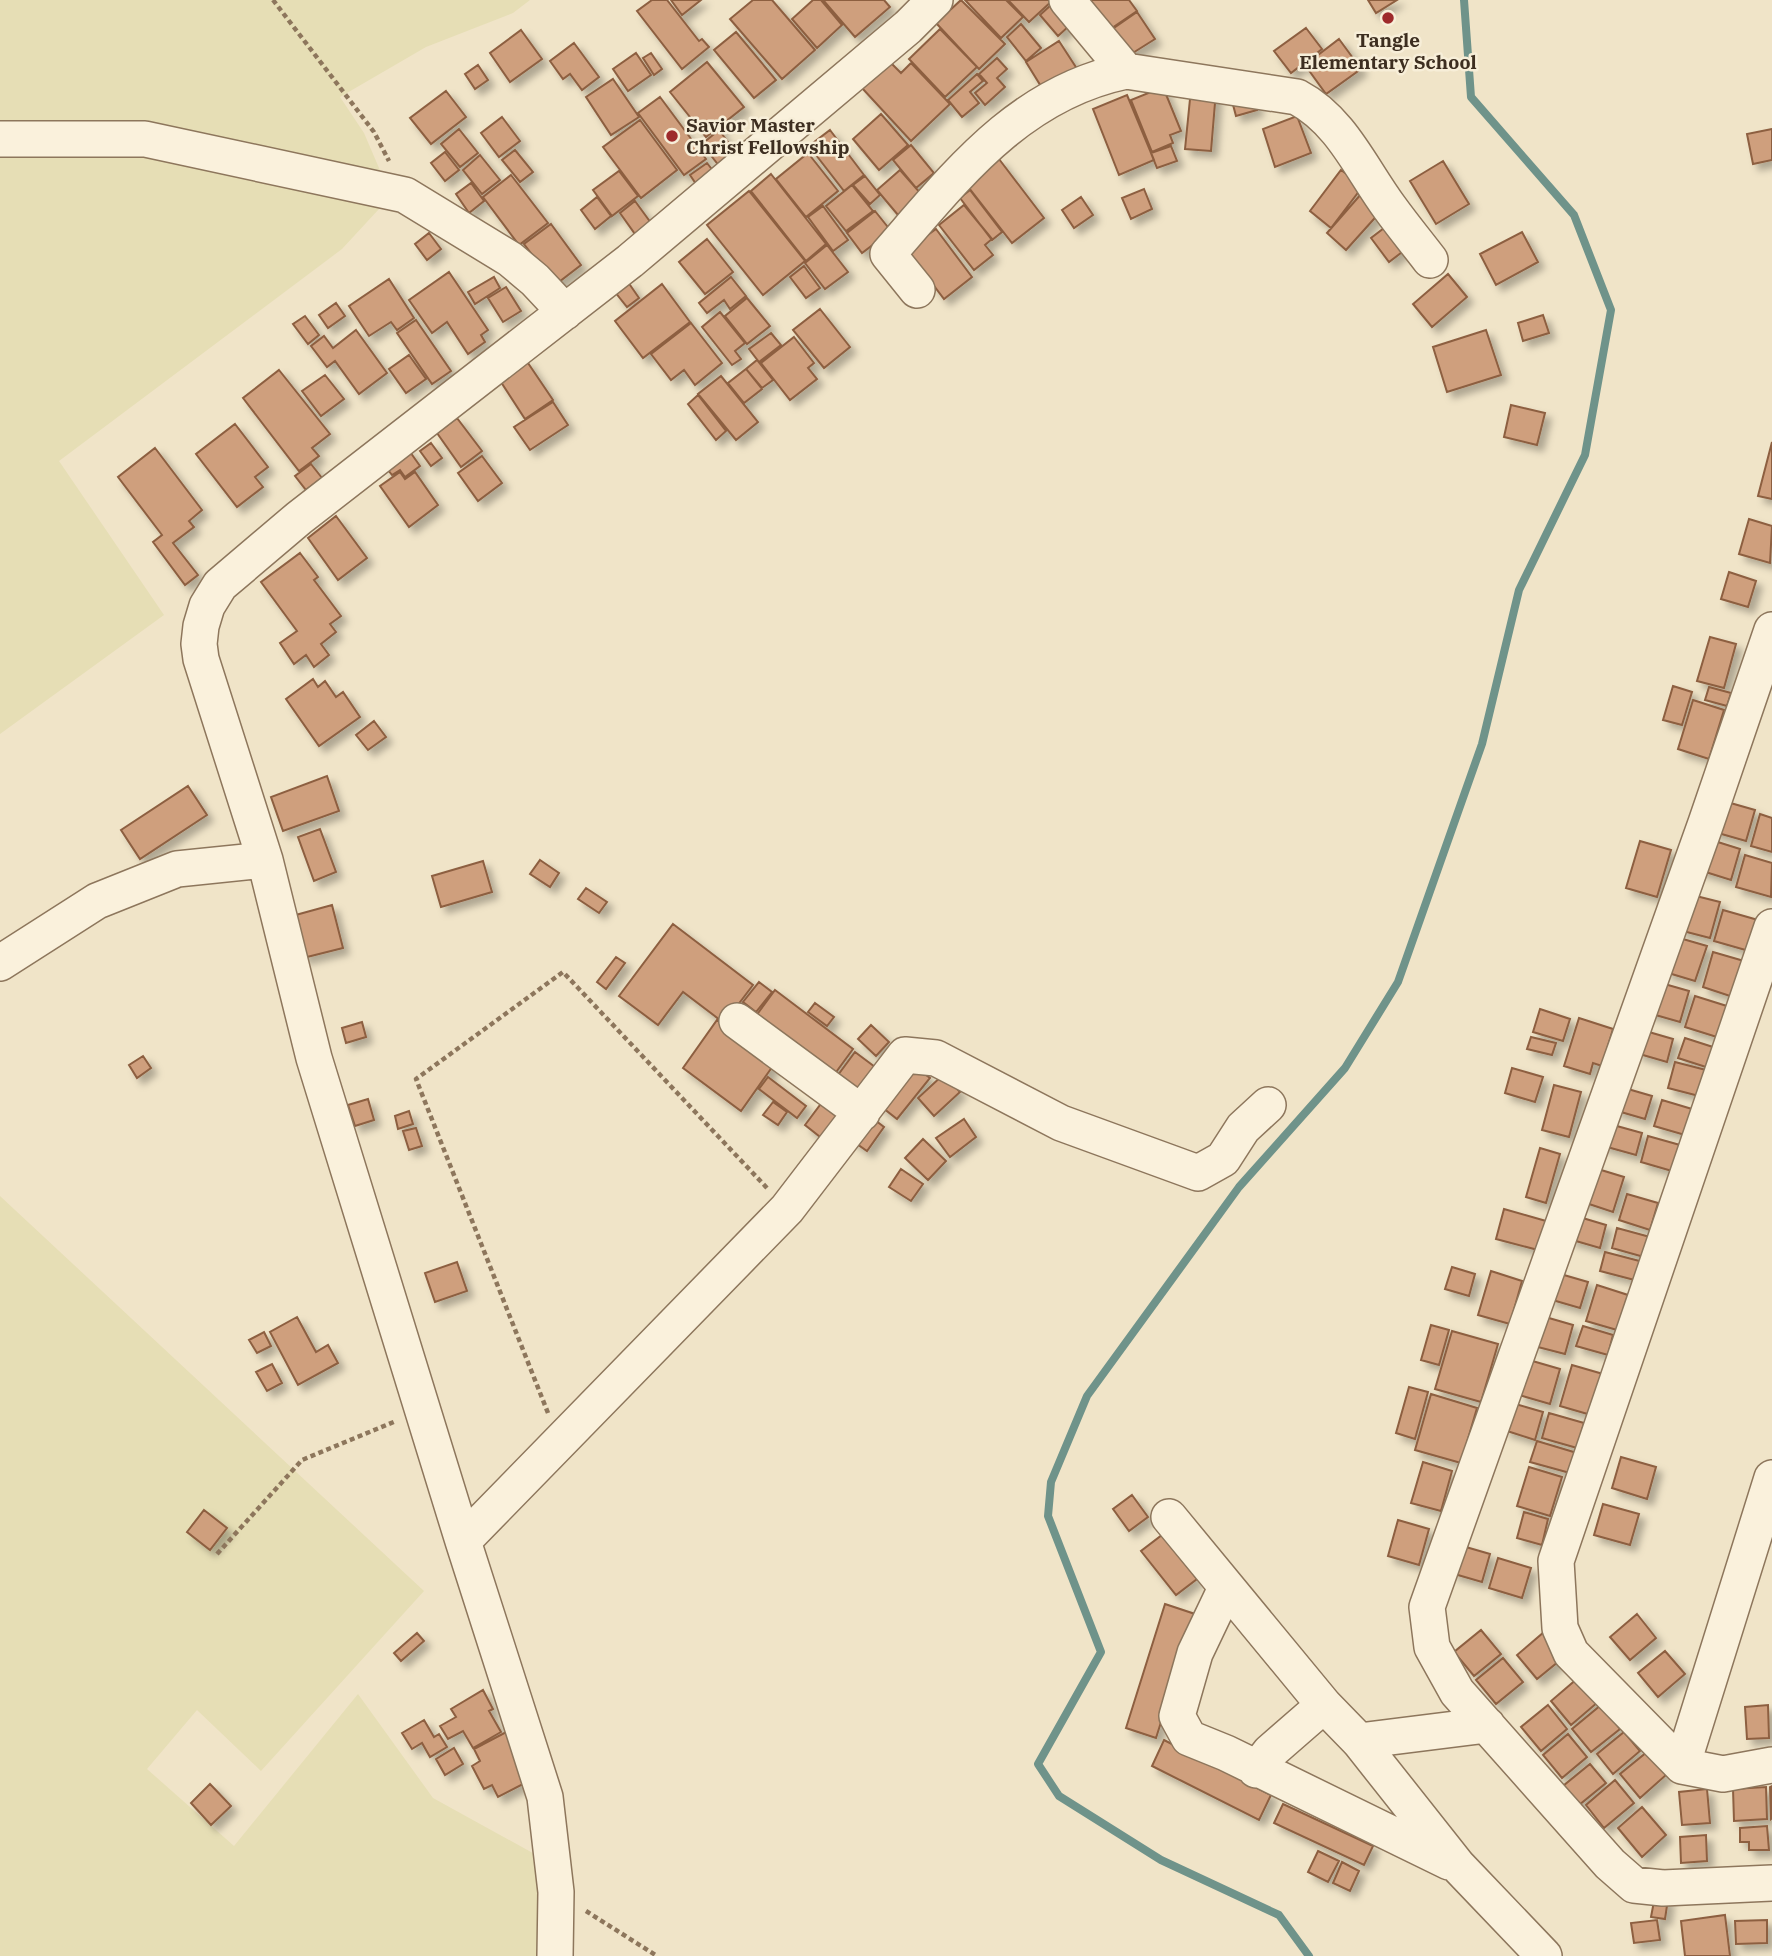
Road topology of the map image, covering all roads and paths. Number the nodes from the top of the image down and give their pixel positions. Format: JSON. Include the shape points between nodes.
{"nodes":[{"id":1,"x":273,"y":0,"type":"edge"},
{"id":2,"x":935,"y":0,"type":"edge"},
{"id":3,"x":1067,"y":0,"type":"edge"},
{"id":4,"x":1126,"y":71,"type":"junction"},
{"id":5,"x":0,"y":139,"type":"edge"},
{"id":6,"x":405,"y":195,"type":"junction"},
{"id":7,"x":1430,"y":260,"type":"dead end"},
{"id":8,"x":917,"y":290,"type":"dead end"},
{"id":9,"x":565,"y":312,"type":"junction"},
{"id":10,"x":1772,"y":630,"type":"edge"},
{"id":11,"x":265,"y":860,"type":"junction"},
{"id":12,"x":1772,"y":927,"type":"edge"},
{"id":13,"x":0,"y":963,"type":"edge"},
{"id":14,"x":737,"y":1021,"type":"dead end"},
{"id":15,"x":1268,"y":1105,"type":"dead end"},
{"id":16,"x":862,"y":1113,"type":"junction"},
{"id":17,"x":787,"y":1209,"type":"junction"},
{"id":18,"x":422,"y":1410,"type":"junction"},
{"id":19,"x":560,"y":1442,"type":"junction"},
{"id":20,"x":1772,"y":1478,"type":"edge"},
{"id":21,"x":1169,"y":1517,"type":"dead end"},
{"id":22,"x":463,"y":1541,"type":"junction"},
{"id":23,"x":217,"y":1553,"type":"dead end"},
{"id":24,"x":1226,"y":1588,"type":"junction"},
{"id":25,"x":1324,"y":1705,"type":"junction"},
{"id":26,"x":1487,"y":1725,"type":"junction"},
{"id":27,"x":1359,"y":1741,"type":"junction"},
{"id":28,"x":1772,"y":1765,"type":"edge"},
{"id":29,"x":1682,"y":1766,"type":"junction"},
{"id":30,"x":1256,"y":1770,"type":"junction"},
{"id":31,"x":1458,"y":1866,"type":"junction"},
{"id":32,"x":1772,"y":1883,"type":"edge"},
{"id":33,"x":556,"y":1892,"type":"junction"},
{"id":34,"x":555,"y":1956,"type":"edge"},
{"id":35,"x":657,"y":1956,"type":"edge"},
{"id":36,"x":1544,"y":1956,"type":"edge"}],
"edges":[{"from":1,"to":6,"type":"path","via":[[374,132]]},
{"from":2,"to":9,"type":"street"},
{"from":3,"to":4,"type":"street"},
{"from":4,"to":7,"type":"street","via":[[1297,97],[1315,107],[1335,126]]},
{"from":4,"to":8,"type":"street","via":[[1059,94],[1005,128],[955,177],[888,254]]},
{"from":5,"to":6,"type":"street","via":[[145,139]]},
{"from":6,"to":9,"type":"street","via":[[510,259]]},
{"from":9,"to":11,"type":"street","via":[[299,517],[220,585],[207,606],[200,635],[201,659]]},
{"from":10,"to":26,"type":"street","via":[[1427,1607],[1432,1647],[1457,1692]]},
{"from":11,"to":13,"type":"street","via":[[177,869],[97,901]]},
{"from":11,"to":18,"type":"street","via":[[314,1058]]},
{"from":12,"to":29,"type":"street","via":[[1556,1561],[1560,1628],[1571,1653]]},
{"from":14,"to":16,"type":"street"},
{"from":15,"to":16,"type":"street","via":[[1243,1128],[1223,1159],[1198,1173],[1061,1123],[936,1058],[905,1055]]},
{"from":16,"to":17,"type":"street"},
{"from":17,"to":19,"type":"street"},
{"from":17,"to":19,"type":"path","via":[[563,972],[416,1079]]},
{"from":18,"to":22,"type":"street"},
{"from":18,"to":23,"type":"path","via":[[302,1460]]},
{"from":19,"to":22,"type":"street"},
{"from":20,"to":29,"type":"street"},
{"from":21,"to":24,"type":"street"},
{"from":22,"to":33,"type":"street","via":[[545,1797]]},
{"from":24,"to":25,"type":"street"},
{"from":24,"to":30,"type":"street","via":[[1195,1653],[1177,1716],[1189,1738]]},
{"from":25,"to":27,"type":"street"},
{"from":25,"to":30,"type":"street"},
{"from":26,"to":27,"type":"street"},
{"from":26,"to":32,"type":"street","via":[[1634,1885]]},
{"from":27,"to":31,"type":"street"},
{"from":28,"to":29,"type":"street","via":[[1723,1774]]},
{"from":30,"to":31,"type":"street"},
{"from":31,"to":36,"type":"street"},
{"from":33,"to":34,"type":"street"},
{"from":33,"to":35,"type":"path"}]}
